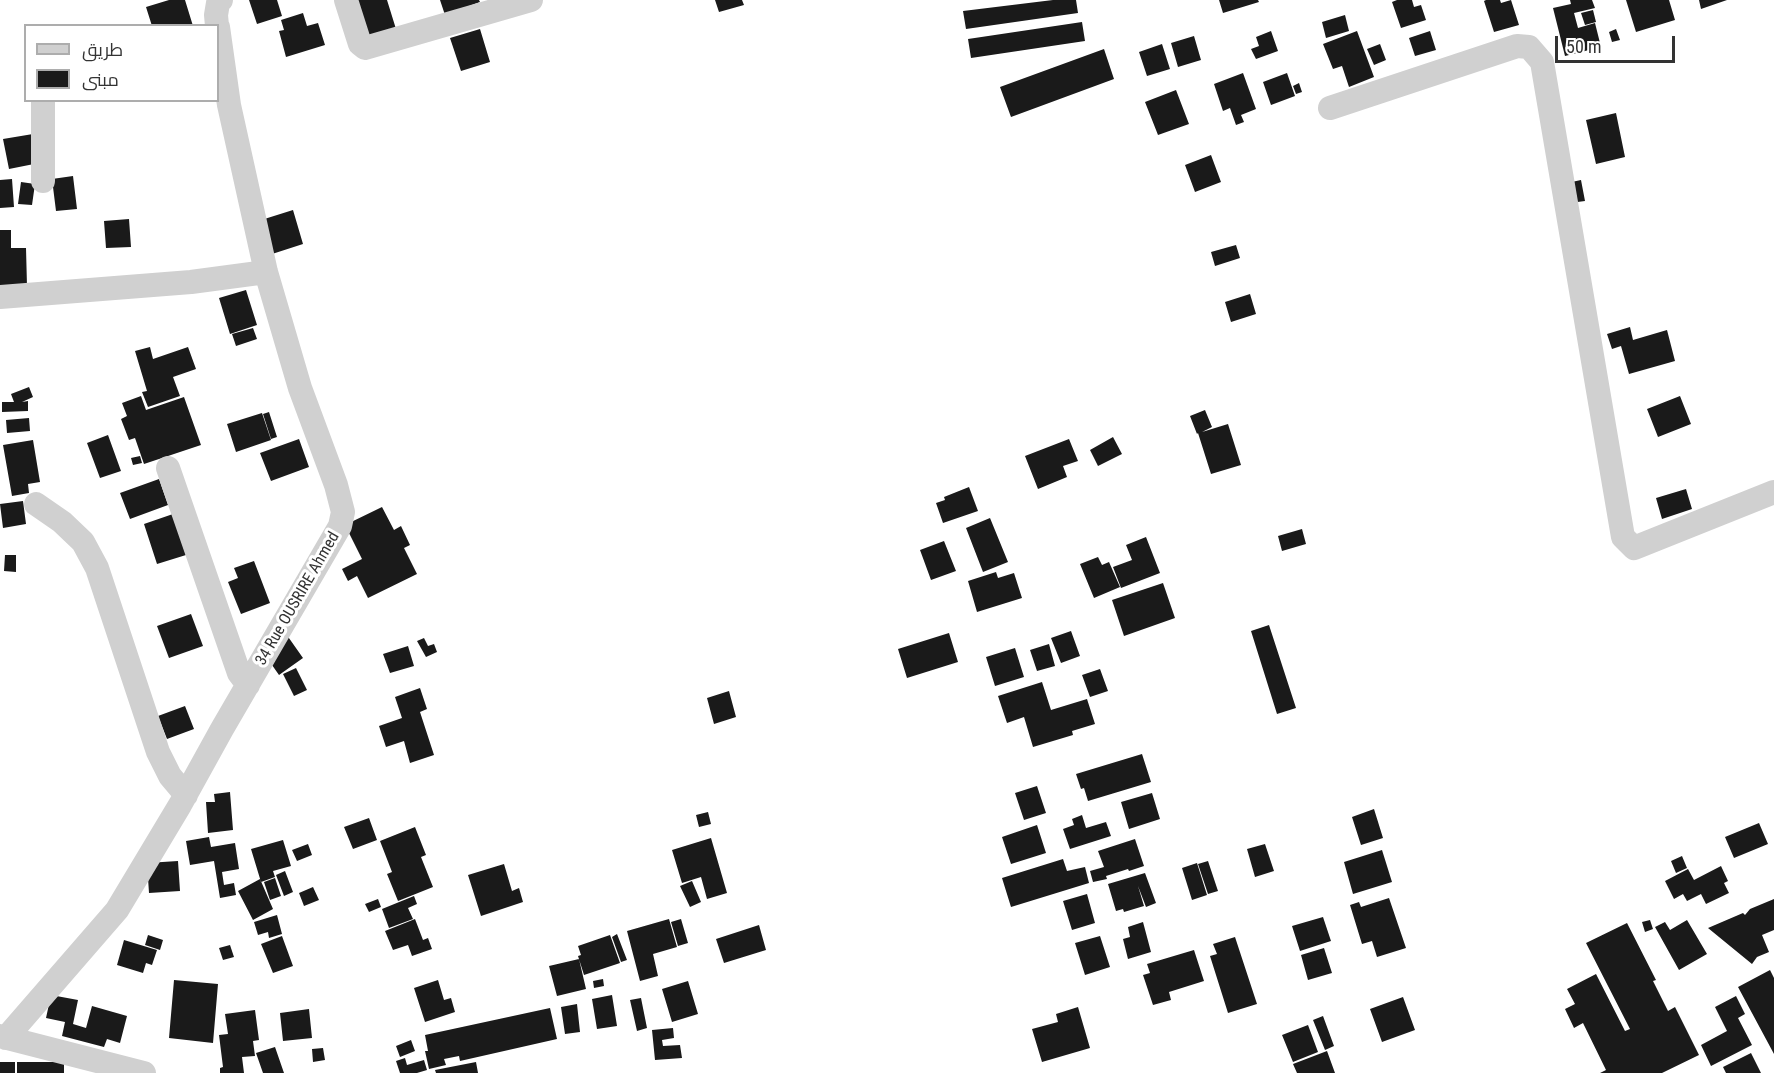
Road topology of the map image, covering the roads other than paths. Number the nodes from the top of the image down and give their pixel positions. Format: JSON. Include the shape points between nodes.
{"nodes":[{"id":1,"x":220,"y":0,"type":"edge"},
{"id":2,"x":346,"y":0,"type":"edge"},
{"id":3,"x":531,"y":0,"type":"edge"},
{"id":4,"x":217,"y":24,"type":"edge"},
{"id":5,"x":219,"y":39,"type":"edge"},
{"id":6,"x":42,"y":102,"type":"edge"},
{"id":7,"x":1330,"y":108,"type":"dead end"},
{"id":8,"x":43,"y":181,"type":"dead end"},
{"id":9,"x":266,"y":272,"type":"junction"},
{"id":10,"x":0,"y":297,"type":"edge"},
{"id":11,"x":168,"y":468,"type":"dead end"},
{"id":12,"x":1774,"y":492,"type":"edge"},
{"id":13,"x":36,"y":504,"type":"dead end"},
{"id":14,"x":248,"y":685,"type":"junction"},
{"id":15,"x":186,"y":795,"type":"junction"},
{"id":16,"x":3,"y":1037,"type":"edge"},
{"id":17,"x":144,"y":1073,"type":"edge"}],
"edges":[{"from":1,"to":4,"type":"street","name":"34 Rue OUSRIRE Ahmed"},
{"from":2,"to":3,"type":"street","via":[[365,48]]},
{"from":5,"to":9,"type":"street","name":"34 Rue OUSRIRE Ahmed","via":[[229,105]]},
{"from":6,"to":8,"type":"street"},
{"from":7,"to":12,"type":"street","via":[[1517,46],[1529,46],[1542,62],[1623,537],[1634,548]]},
{"from":9,"to":10,"type":"street"},
{"from":9,"to":14,"type":"street","name":"34 Rue OUSRIRE Ahmed","via":[[300,388],[343,512],[340,526]]},
{"from":11,"to":14,"type":"street","via":[[239,673]]},
{"from":13,"to":15,"type":"street","via":[[83,542],[97,568],[158,752],[170,776]]},
{"from":14,"to":15,"type":"street","name":"34 Rue OUSRIRE Ahmed"},
{"from":15,"to":16,"type":"street","name":"34 Rue OUSRIRE Ahmed","via":[[117,910]]},
{"from":16,"to":17,"type":"street"}]}
